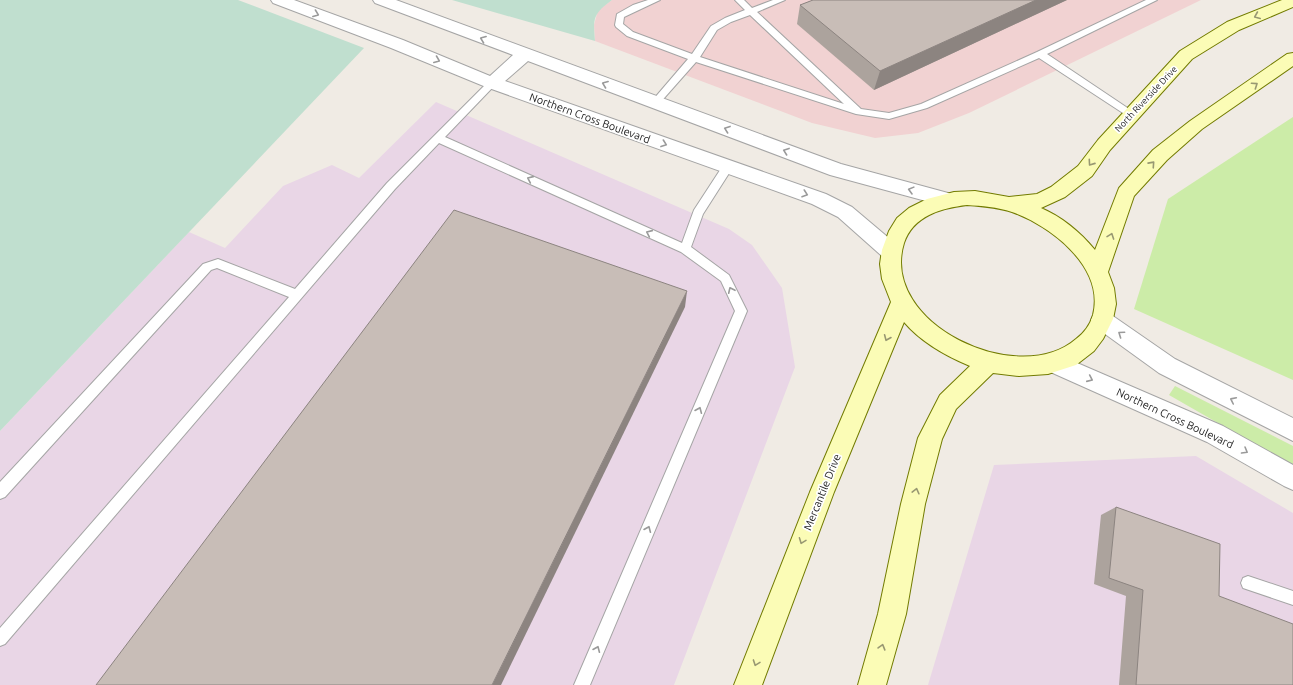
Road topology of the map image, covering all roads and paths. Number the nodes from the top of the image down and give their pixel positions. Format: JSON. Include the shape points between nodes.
{"nodes":[{"id":1,"x":279,"y":0,"type":"edge"},
{"id":2,"x":656,"y":0,"type":"edge"},
{"id":3,"x":739,"y":0,"type":"edge"},
{"id":4,"x":781,"y":0,"type":"edge"},
{"id":5,"x":1154,"y":0,"type":"edge"},
{"id":6,"x":389,"y":1,"type":"edge"},
{"id":7,"x":1293,"y":1,"type":"edge"},
{"id":8,"x":751,"y":11,"type":"junction"},
{"id":9,"x":525,"y":54,"type":"junction"},
{"id":10,"x":1040,"y":54,"type":"junction"},
{"id":11,"x":694,"y":58,"type":"junction"},
{"id":12,"x":1293,"y":58,"type":"edge"},
{"id":13,"x":492,"y":83,"type":"junction"},
{"id":14,"x":655,"y":103,"type":"junction"},
{"id":15,"x":859,"y":112,"type":"junction"},
{"id":16,"x":1132,"y":114,"type":"junction"},
{"id":17,"x":438,"y":138,"type":"junction"},
{"id":18,"x":728,"y":167,"type":"junction"},
{"id":19,"x":948,"y":200,"type":"junction"},
{"id":20,"x":1009,"y":204,"type":"junction"},
{"id":21,"x":684,"y":249,"type":"junction"},
{"id":22,"x":890,"y":251,"type":"junction"},
{"id":23,"x":1097,"y":272,"type":"junction"},
{"id":24,"x":297,"y":295,"type":"junction"},
{"id":25,"x":902,"y":302,"type":"junction"},
{"id":26,"x":1102,"y":320,"type":"junction"},
{"id":27,"x":989,"y":362,"type":"junction"},
{"id":28,"x":1054,"y":363,"type":"junction"},
{"id":29,"x":1293,"y":430,"type":"edge"},
{"id":30,"x":1293,"y":478,"type":"edge"},
{"id":31,"x":0,"y":492,"type":"edge"},
{"id":32,"x":1248,"y":583,"type":"dead end"},
{"id":33,"x":1293,"y":598,"type":"edge"},
{"id":34,"x":0,"y":639,"type":"edge"},
{"id":35,"x":582,"y":685,"type":"edge"},
{"id":36,"x":748,"y":685,"type":"edge"},
{"id":37,"x":872,"y":685,"type":"edge"}],
"edges":[{"from":1,"to":13,"type":"street","name":"Northern Cross Boulevard","one_way":true},
{"from":2,"to":11,"type":"lane","via":[[620,16],[619,25],[630,34]]},
{"from":3,"to":8,"type":"lane"},
{"from":4,"to":8,"type":"lane"},
{"from":5,"to":10,"type":"lane"},
{"from":9,"to":6,"type":"street","one_way":true},
{"from":7,"to":16,"type":"main road","name":"North Riverside Drive","one_way":true,"via":[[1233,26],[1186,56]]},
{"from":8,"to":11,"type":"lane","via":[[714,28]]},
{"from":8,"to":15,"type":"lane"},
{"from":9,"to":13,"type":"street"},
{"from":14,"to":9,"type":"street","one_way":true},
{"from":10,"to":15,"type":"lane","via":[[924,106],[889,116]]},
{"from":10,"to":16,"type":"lane"},
{"from":11,"to":14,"type":"lane"},
{"from":11,"to":15,"type":"lane"},
{"from":23,"to":12,"type":"main road","one_way":true,"via":[[1126,193],[1160,155],[1196,125]]},
{"from":13,"to":17,"type":"lane"},
{"from":13,"to":18,"type":"street","name":"Northern Cross Boulevard","one_way":true},
{"from":19,"to":14,"type":"street","one_way":true,"via":[[837,170]]},
{"from":16,"to":20,"type":"main road","name":"North Riverside Drive","one_way":true,"via":[[1085,171],[1058,192],[1040,201]]},
{"from":21,"to":17,"type":"lane","one_way":true},
{"from":17,"to":24,"type":"lane","via":[[391,186]]},
{"from":18,"to":21,"type":"lane","via":[[698,213]]},
{"from":18,"to":22,"type":"street","name":"Northern Cross Boulevard","one_way":true,"via":[[819,199],[845,212]]},
{"from":19,"to":20,"type":"main road","via":[[967,198]]},
{"from":19,"to":22,"type":"main road","via":[[916,213],[895,236]]},
{"from":20,"to":23,"type":"main road","via":[[1033,212],[1061,229],[1076,242]]},
{"from":35,"to":21,"type":"lane","one_way":true,"via":[[740,311],[725,278]]},
{"from":22,"to":25,"type":"main road","via":[[890,268]]},
{"from":23,"to":26,"type":"main road","via":[[1103,288]]},
{"from":24,"to":31,"type":"lane","via":[[218,263],[206,267]]},
{"from":24,"to":34,"type":"lane"},
{"from":25,"to":27,"type":"main road","via":[[914,318],[947,345]]},
{"from":25,"to":36,"type":"main road","name":"Mercantile Drive","one_way":true,"via":[[832,466]]},
{"from":26,"to":28,"type":"main road","via":[[1085,346]]},
{"from":29,"to":26,"type":"street","one_way":true,"via":[[1167,366]]},
{"from":27,"to":28,"type":"main road","via":[[1011,366]]},
{"from":37,"to":27,"type":"main road","one_way":true,"via":[[892,614],[913,504],[930,438],[948,402]]},
{"from":28,"to":30,"type":"street","name":"Northern Cross Boulevard","one_way":true,"via":[[1215,434]]},
{"from":32,"to":33,"type":"lane"}]}
